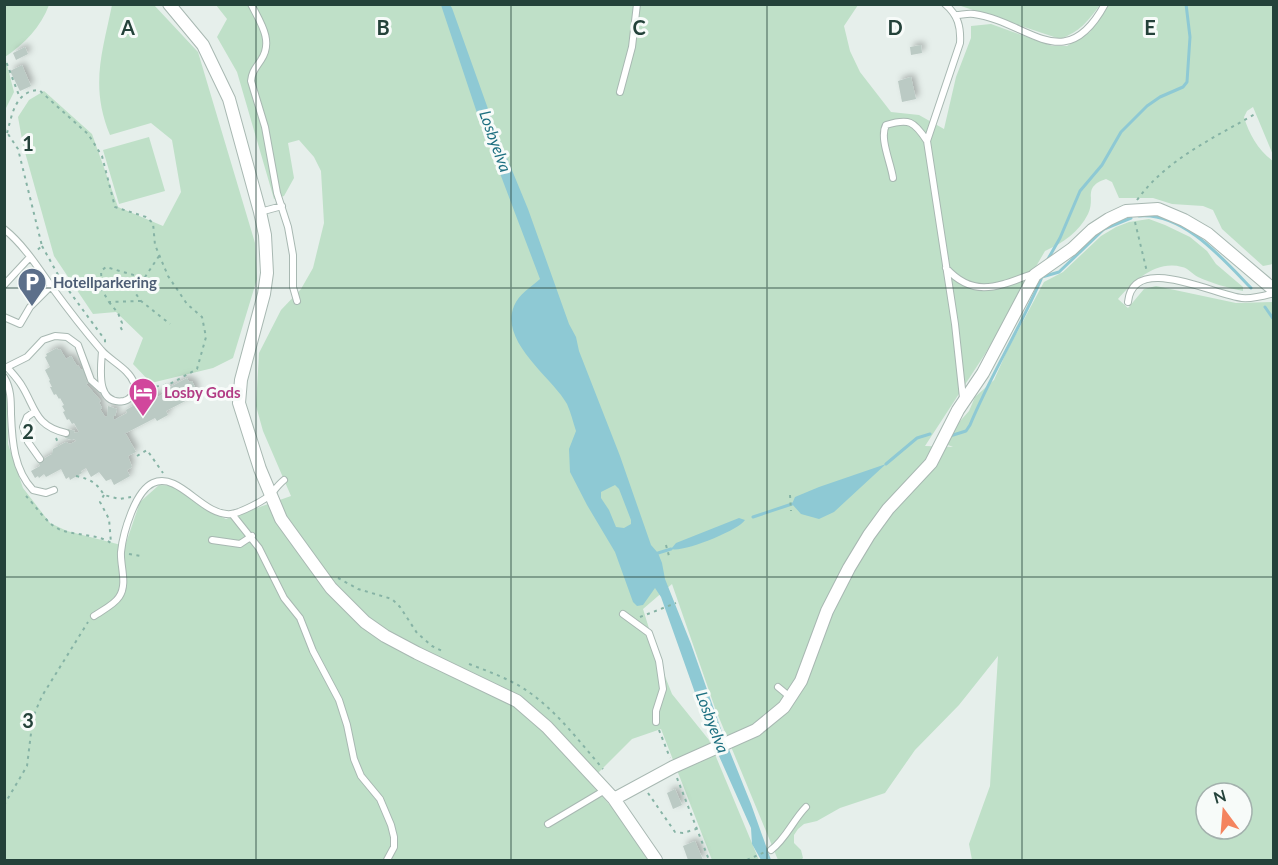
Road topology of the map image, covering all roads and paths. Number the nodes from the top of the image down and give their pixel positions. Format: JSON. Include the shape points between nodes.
{"nodes":[{"id":1,"x":169,"y":4,"type":"edge"},
{"id":2,"x":251,"y":4,"type":"edge"},
{"id":3,"x":637,"y":4,"type":"edge"},
{"id":4,"x":945,"y":4,"type":"edge"},
{"id":5,"x":1105,"y":4,"type":"edge"},
{"id":6,"x":956,"y":15,"type":"junction"},
{"id":7,"x":4,"y":56,"type":"edge"},
{"id":8,"x":620,"y":92,"type":"dead end"},
{"id":9,"x":20,"y":98,"type":"junction"},
{"id":10,"x":1255,"y":114,"type":"dead end"},
{"id":11,"x":4,"y":128,"type":"edge"},
{"id":12,"x":7,"y":133,"type":"junction"},
{"id":13,"x":927,"y":141,"type":"junction"},
{"id":14,"x":893,"y":178,"type":"dead end"},
{"id":15,"x":282,"y":206,"type":"junction"},
{"id":16,"x":1133,"y":210,"type":"junction"},
{"id":17,"x":260,"y":212,"type":"junction"},
{"id":18,"x":4,"y":229,"type":"edge"},
{"id":19,"x":42,"y":246,"type":"junction"},
{"id":20,"x":159,"y":256,"type":"junction"},
{"id":21,"x":30,"y":257,"type":"junction"},
{"id":22,"x":946,"y":267,"type":"junction"},
{"id":23,"x":1038,"y":272,"type":"junction"},
{"id":24,"x":144,"y":278,"type":"junction"},
{"id":25,"x":1148,"y":279,"type":"junction"},
{"id":26,"x":4,"y":285,"type":"edge"},
{"id":27,"x":51,"y":286,"type":"junction"},
{"id":28,"x":1274,"y":291,"type":"edge"},
{"id":29,"x":141,"y":301,"type":"junction"},
{"id":30,"x":297,"y":301,"type":"dead end"},
{"id":31,"x":109,"y":302,"type":"junction"},
{"id":32,"x":1128,"y":302,"type":"dead end"},
{"id":33,"x":4,"y":317,"type":"edge"},
{"id":34,"x":170,"y":324,"type":"dead end"},
{"id":35,"x":122,"y":330,"type":"dead end"},
{"id":36,"x":102,"y":351,"type":"junction"},
{"id":37,"x":6,"y":367,"type":"edge"},
{"id":38,"x":4,"y":377,"type":"edge"},
{"id":39,"x":103,"y":390,"type":"junction"},
{"id":40,"x":134,"y":391,"type":"junction"},
{"id":41,"x":963,"y":402,"type":"junction"},
{"id":42,"x":34,"y":412,"type":"junction"},
{"id":43,"x":66,"y":433,"type":"dead end"},
{"id":44,"x":137,"y":456,"type":"dead end"},
{"id":45,"x":40,"y":459,"type":"dead end"},
{"id":46,"x":76,"y":476,"type":"dead end"},
{"id":47,"x":284,"y":480,"type":"dead end"},
{"id":48,"x":171,"y":481,"type":"junction"},
{"id":49,"x":28,"y":485,"type":"junction"},
{"id":50,"x":54,"y":490,"type":"dead end"},
{"id":51,"x":271,"y":494,"type":"junction"},
{"id":52,"x":104,"y":495,"type":"junction"},
{"id":53,"x":140,"y":495,"type":"junction"},
{"id":54,"x":790,"y":495,"type":"dead end"},
{"id":55,"x":791,"y":511,"type":"dead end"},
{"id":56,"x":232,"y":514,"type":"junction"},
{"id":57,"x":252,"y":536,"type":"junction"},
{"id":58,"x":212,"y":540,"type":"dead end"},
{"id":59,"x":111,"y":543,"type":"junction"},
{"id":60,"x":666,"y":545,"type":"dead end"},
{"id":61,"x":121,"y":552,"type":"junction"},
{"id":62,"x":141,"y":556,"type":"dead end"},
{"id":63,"x":669,"y":556,"type":"dead end"},
{"id":64,"x":331,"y":573,"type":"dead end"},
{"id":65,"x":676,"y":603,"type":"dead end"},
{"id":66,"x":623,"y":614,"type":"dead end"},
{"id":67,"x":94,"y":616,"type":"joint"},
{"id":68,"x":632,"y":620,"type":"junction"},
{"id":69,"x":447,"y":655,"type":"dead end"},
{"id":70,"x":466,"y":663,"type":"dead end"},
{"id":71,"x":778,"y":687,"type":"dead end"},
{"id":72,"x":791,"y":697,"type":"junction"},
{"id":73,"x":656,"y":722,"type":"joint"},
{"id":74,"x":673,"y":767,"type":"junction"},
{"id":75,"x":603,"y":770,"type":"dead end"},
{"id":76,"x":641,"y":783,"type":"junction"},
{"id":77,"x":610,"y":795,"type":"junction"},
{"id":78,"x":4,"y":804,"type":"edge"},
{"id":79,"x":806,"y":807,"type":"dead end"},
{"id":80,"x":548,"y":824,"type":"dead end"},
{"id":81,"x":696,"y":829,"type":"junction"},
{"id":82,"x":771,"y":850,"type":"dead end"},
{"id":83,"x":754,"y":856,"type":"dead end"},
{"id":84,"x":387,"y":861,"type":"edge"},
{"id":85,"x":656,"y":861,"type":"edge"},
{"id":86,"x":709,"y":861,"type":"edge"},
{"id":87,"x":747,"y":861,"type":"edge"}],
"edges":[{"from":1,"to":17,"type":"street","via":[[203,45],[229,99]]},
{"from":2,"to":15,"type":"lane","via":[[267,44],[251,81]]},
{"from":3,"to":8,"type":"lane","via":[[632,48]]},
{"from":4,"to":6,"type":"lane"},
{"from":5,"to":6,"type":"lane","via":[[1075,39],[1057,43],[973,13]]},
{"from":6,"to":13,"type":"lane","via":[[960,43]]},
{"from":7,"to":9,"type":"path"},
{"from":9,"to":12,"type":"path"},
{"from":9,"to":20,"type":"path","via":[[39,90],[88,134],[102,156],[115,207],[153,223]]},
{"from":10,"to":16,"type":"path","via":[[1159,174]]},
{"from":11,"to":12,"type":"path"},
{"from":12,"to":19,"type":"path","via":[[18,149]]},
{"from":13,"to":14,"type":"lane","via":[[909,121],[886,125],[883,140]]},
{"from":13,"to":22,"type":"lane"},
{"from":15,"to":17,"type":"lane"},
{"from":15,"to":30,"type":"lane","via":[[293,255]]},
{"from":16,"to":23,"type":"street","via":[[1099,225]]},
{"from":16,"to":25,"type":"path"},
{"from":16,"to":28,"type":"street","via":[[1158,210],[1184,220],[1208,234]]},
{"from":17,"to":51,"type":"street","via":[[267,273],[239,403]]},
{"from":18,"to":21,"type":"lane"},
{"from":19,"to":21,"type":"path"},
{"from":19,"to":36,"type":"path","via":[[61,280],[105,340]]},
{"from":20,"to":24,"type":"path"},
{"from":20,"to":40,"type":"path","via":[[186,304],[202,317],[206,337],[197,369],[170,384]]},
{"from":21,"to":26,"type":"lane"},
{"from":21,"to":27,"type":"lane"},
{"from":22,"to":23,"type":"lane","via":[[963,282],[988,288]]},
{"from":22,"to":41,"type":"lane"},
{"from":23,"to":41,"type":"street"},
{"from":24,"to":29,"type":"path","via":[[136,290]]},
{"from":24,"to":31,"type":"path","via":[[112,268],[102,269],[102,290]]},
{"from":25,"to":28,"type":"lane","via":[[1171,279],[1242,298]]},
{"from":25,"to":32,"type":"lane","via":[[1131,290]]},
{"from":27,"to":33,"type":"lane","via":[[20,324]]},
{"from":27,"to":36,"type":"lane"},
{"from":29,"to":31,"type":"path"},
{"from":29,"to":34,"type":"path"},
{"from":31,"to":35,"type":"path","via":[[118,313]]},
{"from":36,"to":39,"type":"lane"},
{"from":36,"to":40,"type":"lane","via":[[134,381]]},
{"from":37,"to":39,"type":"lane","via":[[27,357],[43,340],[67,337],[78,345],[91,380]]},
{"from":37,"to":42,"type":"lane","via":[[22,385]]},
{"from":38,"to":49,"type":"lane","via":[[11,397],[17,464]]},
{"from":39,"to":40,"type":"lane","via":[[117,400],[131,397]]},
{"from":41,"to":72,"type":"street","via":[[931,464],[888,509],[854,560],[827,611],[801,681]]},
{"from":42,"to":43,"type":"lane","via":[[52,430]]},
{"from":42,"to":45,"type":"lane","via":[[23,427]]},
{"from":44,"to":48,"type":"path","via":[[146,449]]},
{"from":46,"to":52,"type":"path","via":[[98,484]]},
{"from":47,"to":51,"type":"lane"},
{"from":48,"to":53,"type":"lane","via":[[154,482]]},
{"from":48,"to":56,"type":"lane","via":[[205,505]]},
{"from":49,"to":50,"type":"lane","via":[[38,493]]},
{"from":49,"to":59,"type":"path","via":[[24,493],[53,526]]},
{"from":51,"to":56,"type":"lane"},
{"from":51,"to":77,"type":"street","via":[[293,537],[331,588],[365,622],[417,653],[517,701],[547,727]]},
{"from":52,"to":53,"type":"path","via":[[119,499]]},
{"from":52,"to":59,"type":"path","via":[[100,502],[109,519]]},
{"from":53,"to":61,"type":"lane","via":[[128,520]]},
{"from":54,"to":55,"type":"path"},
{"from":56,"to":57,"type":"lane"},
{"from":57,"to":58,"type":"lane","via":[[240,544]]},
{"from":57,"to":84,"type":"lane","via":[[284,598],[300,618],[339,700],[361,776],[384,807],[394,837]]},
{"from":59,"to":61,"type":"path"},
{"from":60,"to":63,"type":"path"},
{"from":61,"to":62,"type":"path"},
{"from":61,"to":67,"type":"lane","via":[[123,588],[118,598]]},
{"from":64,"to":69,"type":"path","via":[[358,589],[392,599],[417,633]]},
{"from":65,"to":68,"type":"path"},
{"from":66,"to":68,"type":"lane"},
{"from":67,"to":78,"type":"path","via":[[42,696],[33,717],[27,766]]},
{"from":68,"to":73,"type":"lane","via":[[649,633],[659,661],[663,689]]},
{"from":70,"to":75,"type":"path","via":[[517,684],[537,698]]},
{"from":71,"to":72,"type":"lane"},
{"from":72,"to":74,"type":"street","via":[[756,730]]},
{"from":73,"to":74,"type":"path"},
{"from":74,"to":76,"type":"street"},
{"from":74,"to":81,"type":"path"},
{"from":76,"to":77,"type":"street"},
{"from":76,"to":81,"type":"path","via":[[675,832]]},
{"from":77,"to":80,"type":"lane"},
{"from":77,"to":85,"type":"street"},
{"from":79,"to":82,"type":"lane"},
{"from":81,"to":86,"type":"path"},
{"from":83,"to":87,"type":"path"}]}
